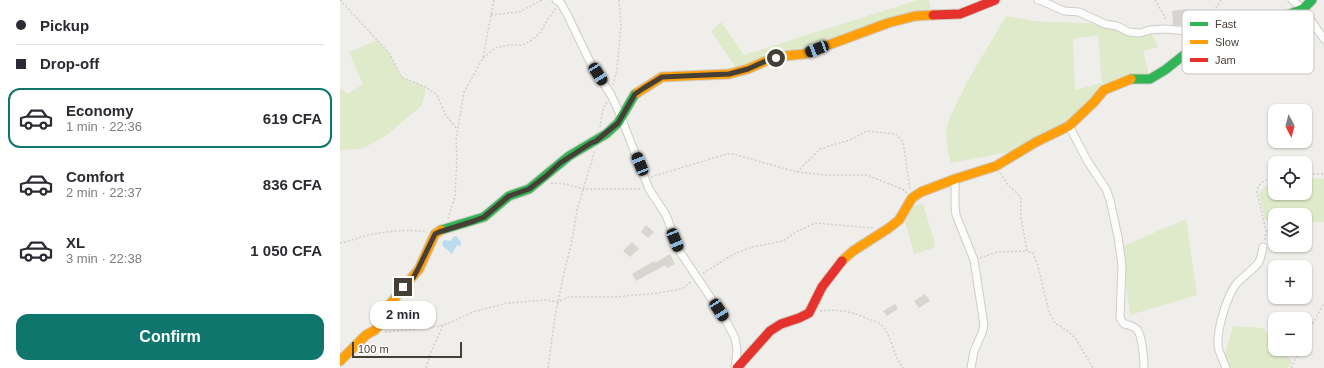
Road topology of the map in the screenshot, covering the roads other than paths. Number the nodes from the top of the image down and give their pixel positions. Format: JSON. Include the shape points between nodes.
{"nodes":[{"id":1,"x":994,"y":0,"type":"edge"},
{"id":2,"x":1038,"y":0,"type":"edge"},
{"id":3,"x":1292,"y":0,"type":"edge"},
{"id":4,"x":1312,"y":0,"type":"edge"},
{"id":5,"x":558,"y":2,"type":"edge"},
{"id":6,"x":1303,"y":9,"type":"joint"},
{"id":7,"x":1314,"y":24,"type":"edge"},
{"id":8,"x":1182,"y":31,"type":"edge"},
{"id":9,"x":1324,"y":38,"type":"edge"},
{"id":10,"x":1182,"y":57,"type":"edge"},
{"id":11,"x":621,"y":118,"type":"junction"},
{"id":12,"x":1069,"y":126,"type":"junction"},
{"id":13,"x":955,"y":179,"type":"junction"},
{"id":14,"x":1263,"y":247,"type":"road end"},
{"id":15,"x":340,"y":361,"type":"edge"},
{"id":16,"x":736,"y":368,"type":"edge"},
{"id":17,"x":971,"y":368,"type":"edge"},
{"id":18,"x":1144,"y":368,"type":"edge"},
{"id":19,"x":1226,"y":368,"type":"edge"}],
"edges":[{"from":1,"to":11,"type":"street","via":[[960,14],[915,16],[888,23],[804,54],[768,60],[729,74],[662,77],[635,94]]},
{"from":2,"to":8,"type":"street","via":[[1064,11],[1079,12],[1129,32],[1165,29]]},
{"from":3,"to":6,"type":"street"},
{"from":4,"to":6,"type":"street"},
{"from":5,"to":11,"type":"street","via":[[568,14],[591,64],[611,95]]},
{"from":7,"to":9,"type":"street"},
{"from":10,"to":12,"type":"street","via":[[1150,79],[1130,79],[1104,90]]},
{"from":11,"to":15,"type":"street","via":[[596,141],[564,159],[529,189],[509,196],[484,217],[435,234],[413,278],[385,310],[379,325]]},
{"from":11,"to":16,"type":"street","via":[[649,189],[666,215],[680,252],[725,319],[734,338],[738,350]]},
{"from":12,"to":13,"type":"street","via":[[996,166]]},
{"from":12,"to":18,"type":"street","via":[[1110,200],[1122,265],[1120,318],[1124,324],[1138,331]]},
{"from":13,"to":16,"type":"street","via":[[912,198],[903,215],[889,228],[845,258],[822,287],[809,313],[770,331]]},
{"from":13,"to":17,"type":"street","via":[[956,215],[974,260],[984,325],[974,351]]},
{"from":14,"to":19,"type":"street","via":[[1258,264],[1236,285],[1224,312],[1218,346]]}]}
